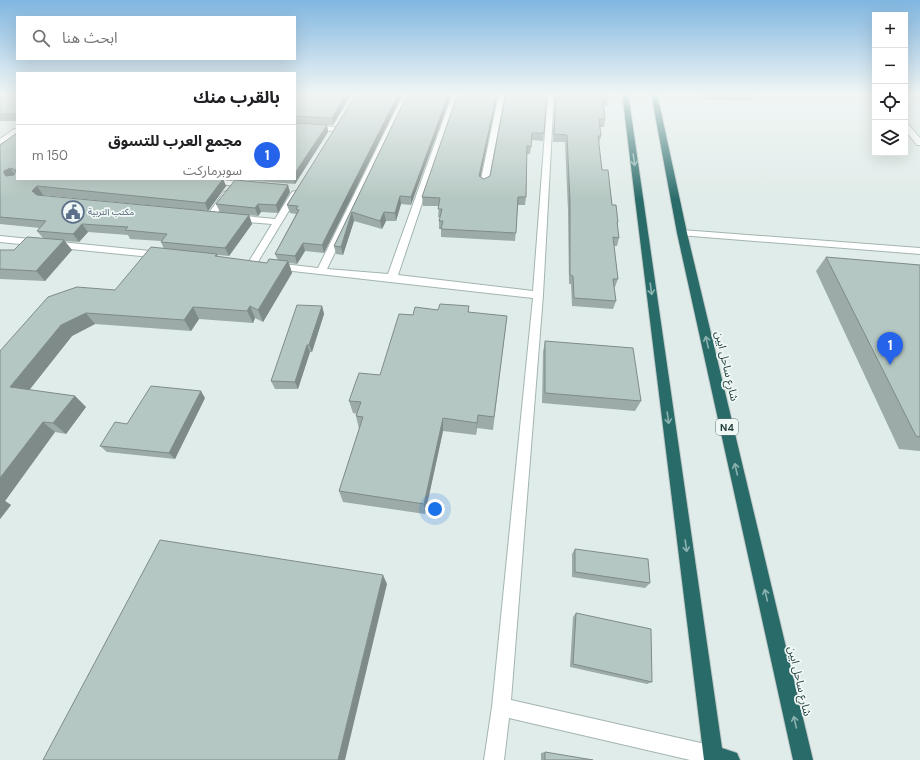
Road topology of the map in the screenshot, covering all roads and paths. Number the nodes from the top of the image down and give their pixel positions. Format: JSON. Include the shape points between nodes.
{"nodes":[{"id":1,"x":315,"y":128,"type":"edge"},
{"id":2,"x":391,"y":128,"type":"edge"},
{"id":3,"x":444,"y":128,"type":"edge"},
{"id":4,"x":495,"y":128,"type":"edge"},
{"id":5,"x":549,"y":128,"type":"edge"},
{"id":6,"x":630,"y":128,"type":"edge"},
{"id":7,"x":661,"y":128,"type":"edge"},
{"id":8,"x":908,"y":129,"type":"edge"},
{"id":9,"x":335,"y":130,"type":"edge"},
{"id":10,"x":14,"y":133,"type":"edge"},
{"id":11,"x":0,"y":135,"type":"edge"},
{"id":12,"x":0,"y":142,"type":"edge"},
{"id":13,"x":920,"y":143,"type":"edge"},
{"id":14,"x":212,"y":180,"type":"edge"},
{"id":15,"x":237,"y":181,"type":"edge"},
{"id":16,"x":484,"y":184,"type":"edge"},
{"id":17,"x":259,"y":186,"type":"edge"},
{"id":18,"x":290,"y":188,"type":"dead end"},
{"id":19,"x":279,"y":222,"type":"junction"},
{"id":20,"x":682,"y":233,"type":"junction"},
{"id":21,"x":0,"y":239,"type":"edge"},
{"id":22,"x":920,"y":251,"type":"edge"},
{"id":23,"x":174,"y":256,"type":"edge"},
{"id":24,"x":321,"y":272,"type":"junction"},
{"id":25,"x":392,"y":278,"type":"junction"},
{"id":26,"x":538,"y":295,"type":"junction"},
{"id":27,"x":501,"y":706,"type":"junction"},
{"id":28,"x":720,"y":759,"type":"edge"},
{"id":29,"x":494,"y":760,"type":"edge"},
{"id":30,"x":803,"y":760,"type":"edge"}],
"edges":[{"from":1,"to":9,"type":"street"},
{"from":2,"to":24,"type":"street"},
{"from":3,"to":25,"type":"street"},
{"from":4,"to":16,"type":"street"},
{"from":5,"to":26,"type":"street"},
{"from":6,"to":28,"type":"highway","one_way":true},
{"from":7,"to":20,"type":"highway","name":"شارع ساحل ابين","number":"N4"},
{"from":8,"to":13,"type":"street"},
{"from":10,"to":11,"type":"street"},
{"from":10,"to":12,"type":"street"},
{"from":14,"to":15,"type":"street"},
{"from":15,"to":17,"type":"street"},
{"from":15,"to":19,"type":"street","via":[[215,216]]},
{"from":18,"to":19,"type":"street","via":[[298,189]]},
{"from":19,"to":24,"type":"street","via":[[257,264]]},
{"from":20,"to":22,"type":"street"},
{"from":30,"to":20,"type":"highway","name":"شارع ساحل ابين","number":"N4","one_way":true},
{"from":21,"to":23,"type":"street"},
{"from":24,"to":25,"type":"street"},
{"from":25,"to":26,"type":"street"},
{"from":26,"to":27,"type":"street"},
{"from":27,"to":28,"type":"street"},
{"from":27,"to":29,"type":"street"}]}
